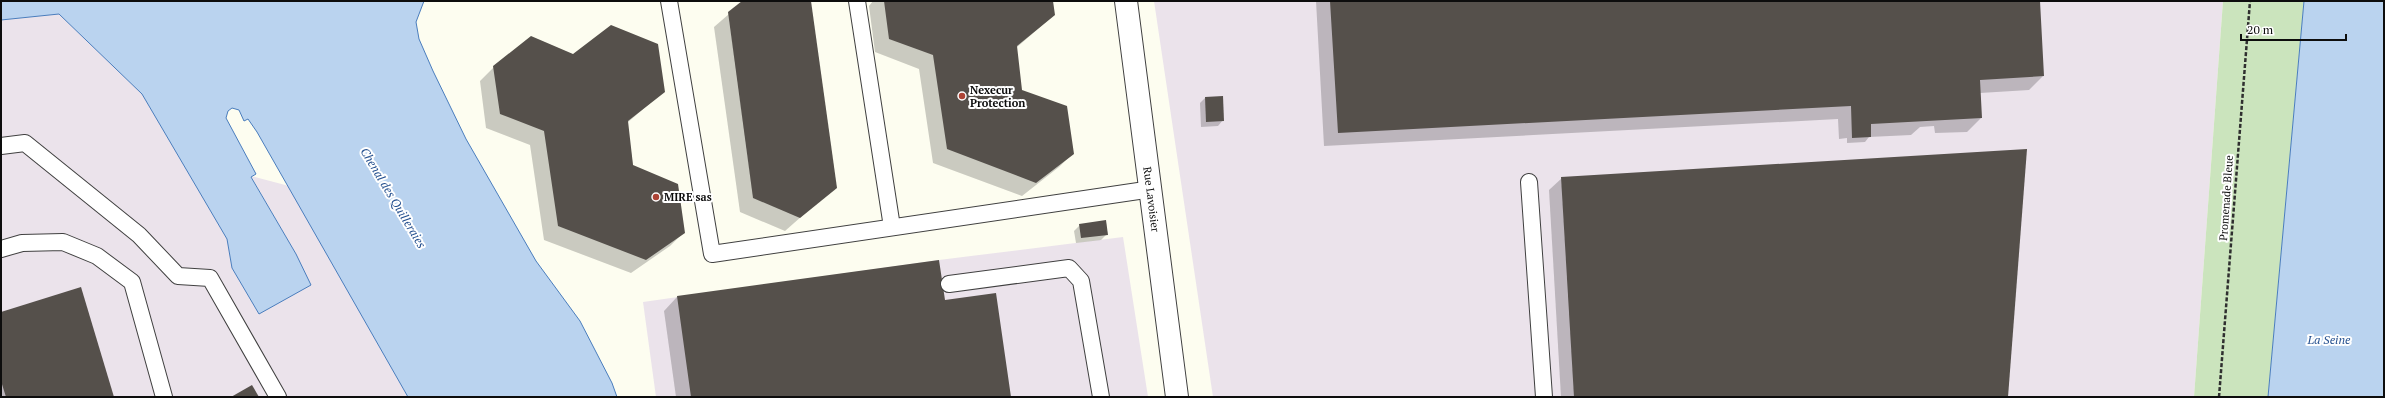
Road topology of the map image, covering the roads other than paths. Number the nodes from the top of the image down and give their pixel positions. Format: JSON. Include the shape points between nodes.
{"nodes":[{"id":1,"x":669,"y":1,"type":"edge"},
{"id":2,"x":857,"y":1,"type":"edge"},
{"id":3,"x":1126,"y":1,"type":"edge"},
{"id":4,"x":1,"y":146,"type":"edge"},
{"id":5,"x":1529,"y":182,"type":"dead end"},
{"id":6,"x":1152,"y":188,"type":"junction"},
{"id":7,"x":892,"y":227,"type":"junction"},
{"id":8,"x":1,"y":249,"type":"edge"},
{"id":9,"x":949,"y":284,"type":"dead end"},
{"id":10,"x":164,"y":397,"type":"edge"},
{"id":11,"x":278,"y":397,"type":"edge"},
{"id":12,"x":1101,"y":397,"type":"edge"},
{"id":13,"x":1177,"y":397,"type":"edge"},
{"id":14,"x":1544,"y":397,"type":"edge"}],
"edges":[{"from":1,"to":7,"type":"lane","via":[[712,254]]},
{"from":2,"to":7,"type":"lane"},
{"from":3,"to":6,"type":"street","name":"Rue Lavoisier"},
{"from":4,"to":11,"type":"lane","via":[[26,143],[139,235],[178,276],[210,278]]},
{"from":5,"to":14,"type":"lane"},
{"from":6,"to":7,"type":"lane"},
{"from":6,"to":13,"type":"street","name":"Rue Lavoisier"},
{"from":8,"to":10,"type":"lane","via":[[22,243],[63,242],[97,256],[132,282]]},
{"from":9,"to":12,"type":"lane","via":[[1069,268],[1081,281]]}]}
